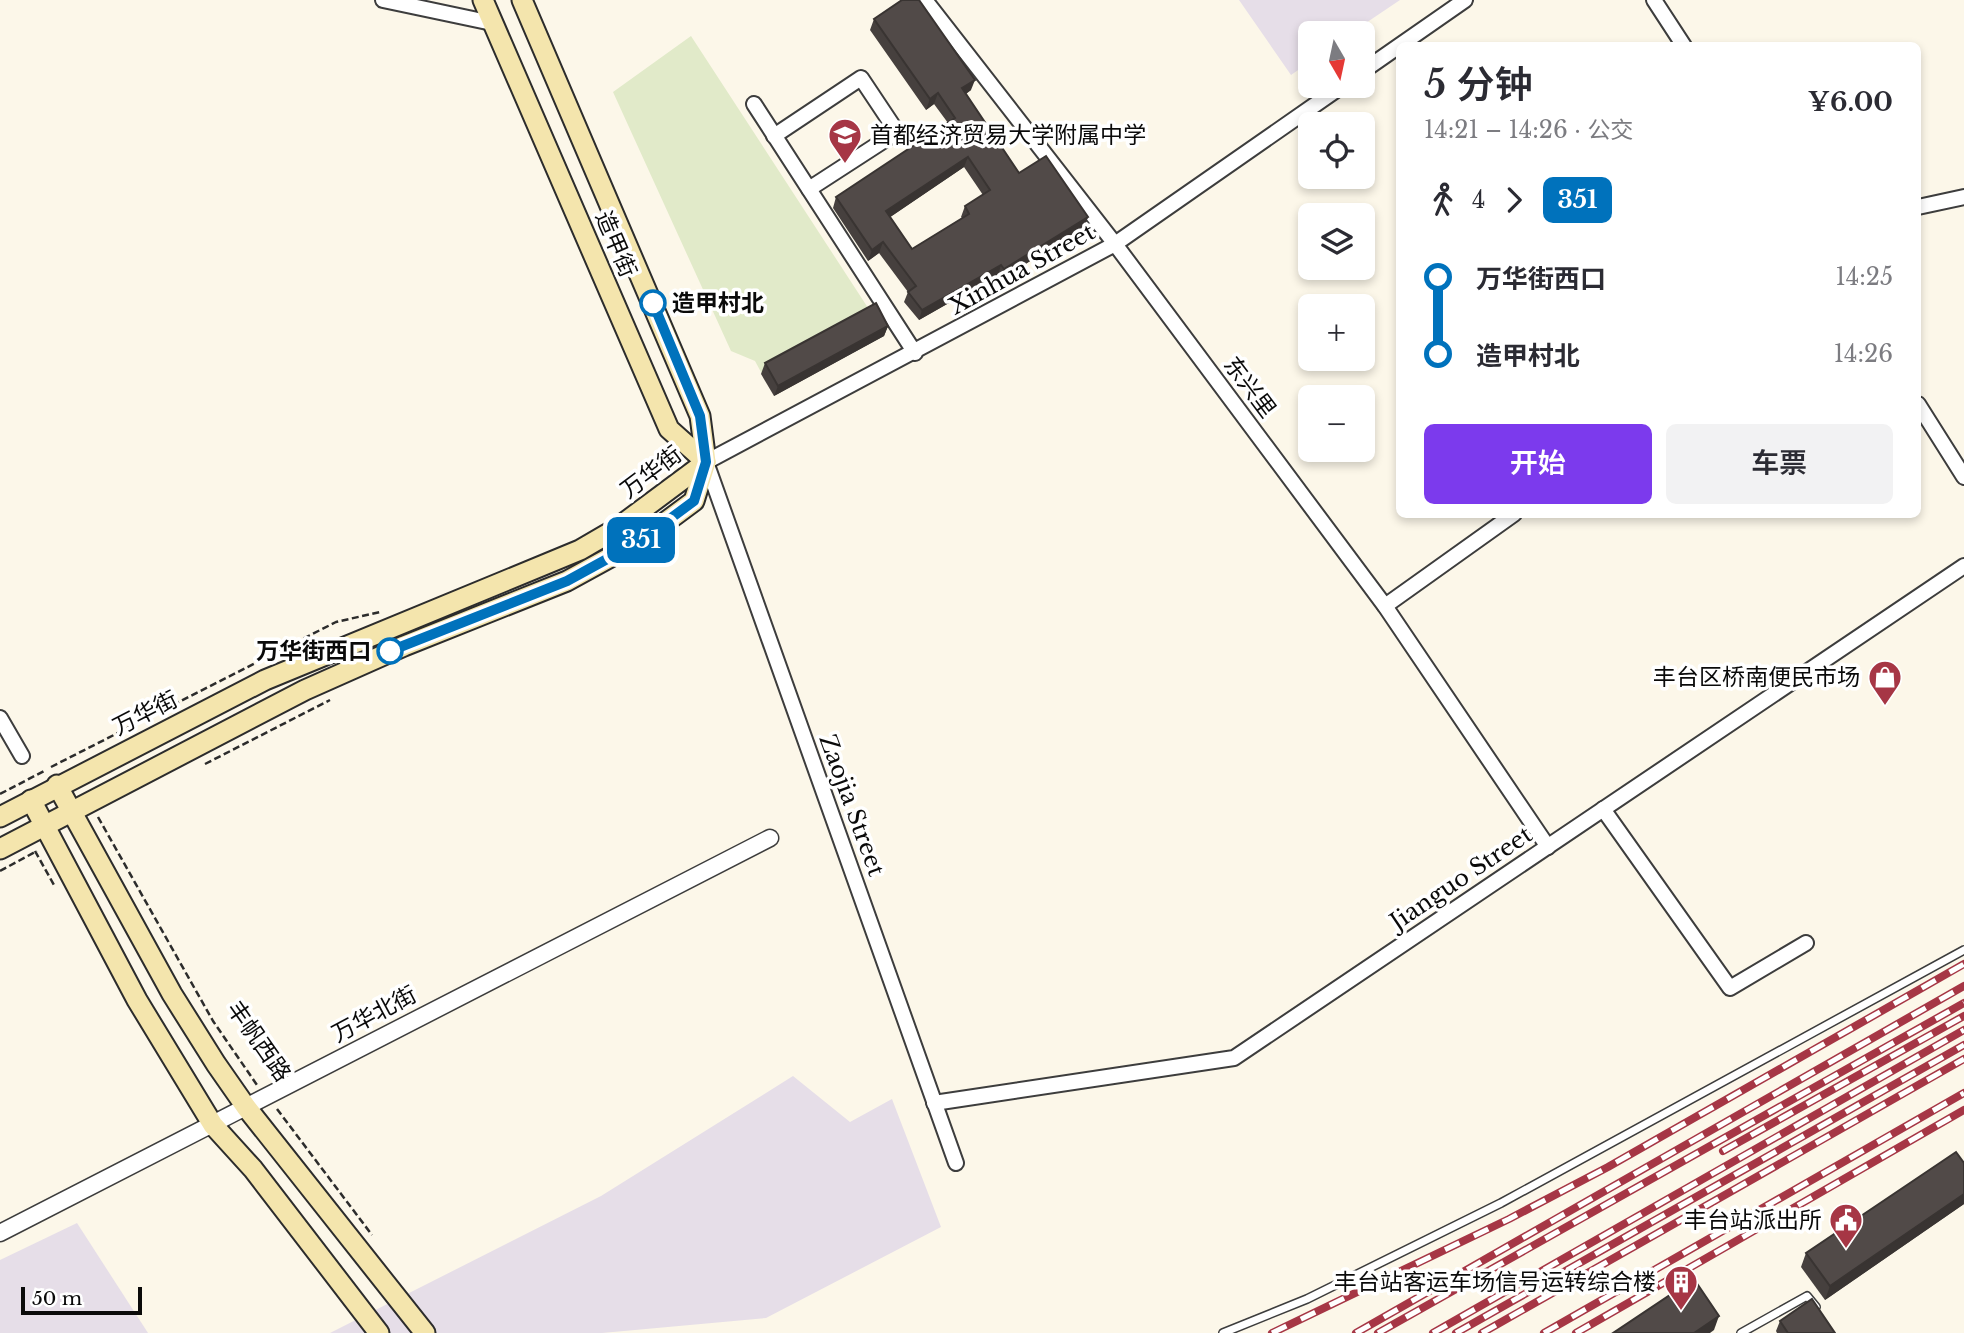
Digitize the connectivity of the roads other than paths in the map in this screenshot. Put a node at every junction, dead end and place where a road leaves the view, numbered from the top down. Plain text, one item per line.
1 (383, 0) edge
2 (483, 0) edge
3 (522, 0) edge
4 (925, 0) edge
5 (1465, 0) edge
6 (1654, 0) edge
7 (492, 23) junction
8 (1405, 42) edge
9 (1681, 42) edge
10 (1396, 48) edge
11 (1376, 62) edge
12 (1325, 98) edge
13 (754, 104) dead end
14 (774, 135) junction
15 (809, 189) junction
16 (1964, 197) edge
17 (1921, 206) edge
18 (1115, 244) junction
19 (915, 353) junction
20 (1921, 409) edge
21 (706, 462) junction
22 (1964, 477) edge
23 (1508, 518) edge
24 (1964, 566) edge
25 (1385, 606) junction
26 (0, 718) edge
27 (22, 756) dead end
28 (57, 785) junction
29 (31, 800) junction
30 (1603, 809) junction
31 (85, 815) junction
32 (0, 817) edge
33 (49, 834) junction
34 (770, 838) dead end
35 (1548, 847) junction
36 (0, 849) edge
37 (1806, 943) dead end
38 (1964, 950) edge
39 (934, 1103) junction
40 (246, 1107) junction
41 (214, 1125) junction
42 (956, 1163) dead end
43 (0, 1233) edge
44 (1821, 1314) edge
45 (1753, 1330) edge
46 (379, 1333) edge
47 (425, 1333) edge
48 (1223, 1333) edge
49 (1741, 1333) edge

1 - 7 street
2 - 7 main road, 造甲街
3 - 21 main road, 造甲街
4 - 18 street, 东兴里
5 - 8 street
6 - 9 street
7 - 21 main road, 造甲街
10 - 11 street
12 - 18 street, Xinhua Street
13 - 14 street
14 - 15 street
14 - 15 street
15 - 19 street
16 - 17 street
18 - 19 street, Xinhua Street
18 - 25 street, 东兴里
19 - 21 street, Xinhua Street
20 - 22 street
21 - 28 main road, 万华街
21 - 31 main road, 万华街
21 - 39 street, Zaojia Street
23 - 25 street
24 - 30 street, Jianguo Street
25 - 35 street, 东兴里
26 - 27 street
28 - 29 main road, 万华街
28 - 31 main road, 丰帆西路
29 - 32 main road, 万华街
29 - 33 main road
30 - 35 street, Jianguo Street
30 - 37 street
31 - 33 main road, 万华街
31 - 40 main road, 丰帆西路
33 - 36 main road, 万华街
33 - 41 main road
34 - 40 street, 万华北街
35 - 39 street, Jianguo Street
38 - 48 lane
39 - 42 street, Zaojia Street
40 - 41 street, 万华北街
40 - 47 main road, 丰帆西路
41 - 43 street, 万华北街
41 - 46 main road
44 - 45 lane
45 - 49 lane

